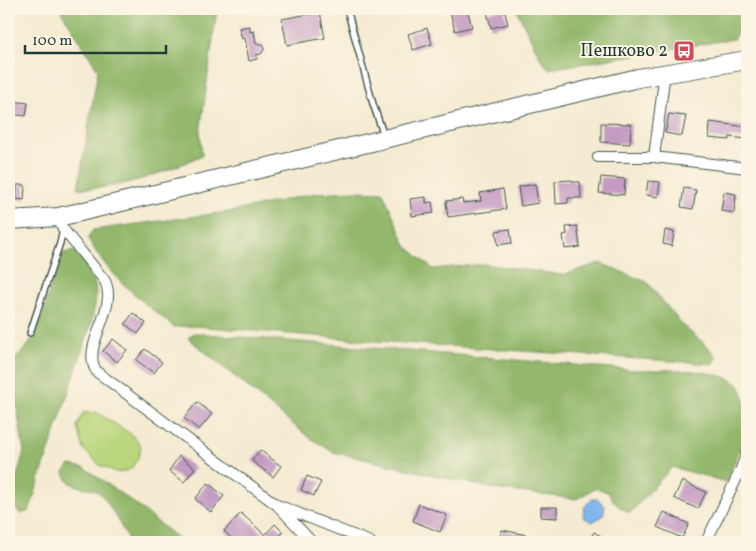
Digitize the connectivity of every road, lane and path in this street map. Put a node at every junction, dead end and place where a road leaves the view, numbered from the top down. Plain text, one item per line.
1 (347, 9) edge
2 (747, 60) edge
3 (665, 72) junction
4 (385, 139) junction
5 (598, 157) dead end
6 (654, 157) junction
7 (747, 168) edge
8 (11, 220) edge
9 (60, 223) junction
10 (30, 333) dead end
11 (747, 452) edge
12 (277, 505) junction
13 (312, 542) edge
14 (370, 542) edge
15 (706, 542) edge

1 - 4 lane
2 - 3 highway
3 - 4 highway
3 - 6 street
4 - 9 highway
5 - 6 street
6 - 7 street
8 - 9 highway
9 - 10 lane
9 - 12 street
11 - 15 street
12 - 13 street
12 - 14 street

